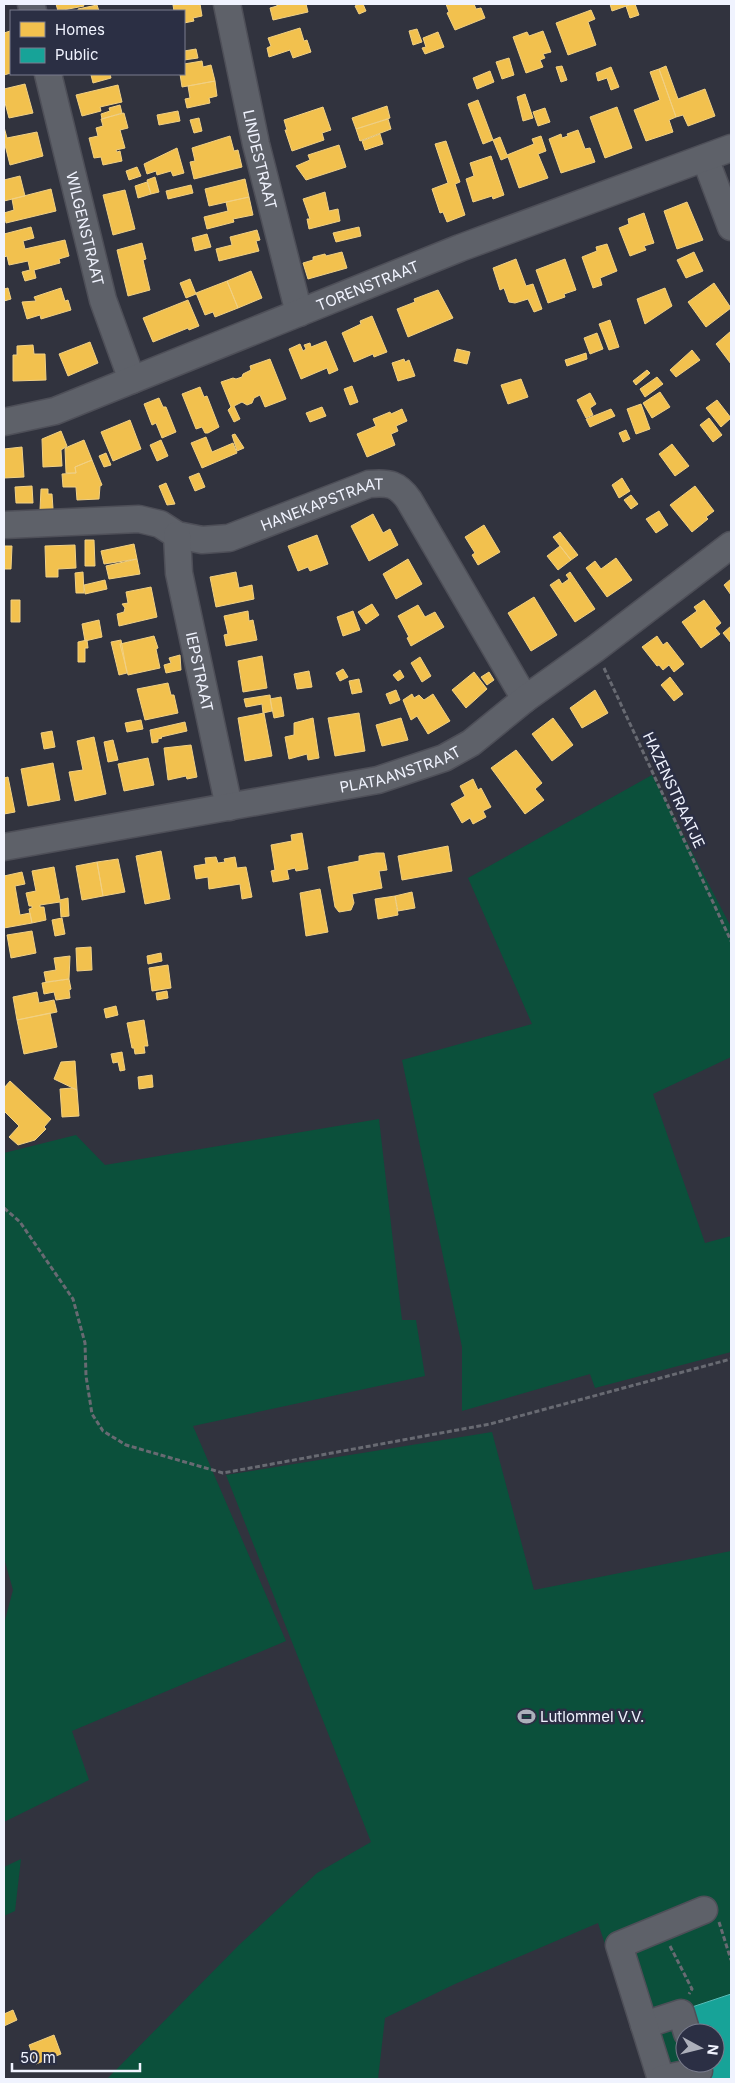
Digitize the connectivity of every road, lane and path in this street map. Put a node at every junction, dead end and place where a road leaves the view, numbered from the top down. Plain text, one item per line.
1 (227, 4) edge
2 (48, 75) edge
3 (731, 148) edge
4 (705, 158) junction
5 (731, 227) edge
6 (300, 313) junction
7 (132, 380) junction
8 (4, 422) edge
9 (4, 524) edge
10 (177, 535) junction
11 (731, 545) edge
12 (595, 649) junction
13 (525, 699) junction
14 (229, 807) junction
15 (4, 848) edge
16 (731, 941) edge
17 (4, 1208) edge
18 (731, 1359) edge
19 (711, 1914) joint
20 (661, 1928) junction
21 (731, 1960) edge
22 (675, 2023) edge
23 (684, 2023) edge
24 (644, 2025) junction
25 (686, 2073) edge
26 (661, 2079) edge

1 - 6 street, LINDESTRAAT
2 - 7 street, WILGENSTRAAT
3 - 4 street, TORENSTRAAT
4 - 5 street
4 - 6 street, TORENSTRAAT
6 - 7 street, TORENSTRAAT
7 - 8 street, TORENSTRAAT
9 - 10 street, HANEKAPSTRAAT
10 - 13 street, HANEKAPSTRAAT
10 - 14 street, IEPSTRAAT
11 - 12 street, PLATAANSTRAAT
12 - 13 street, PLATAANSTRAAT
12 - 16 path, HAZENSTRAATJE
13 - 14 street, PLATAANSTRAAT
14 - 15 street, PLATAANSTRAAT
17 - 18 path
19 - 20 street
19 - 21 path
20 - 23 path
20 - 24 street
22 - 24 street
24 - 26 street
25 - 26 street

